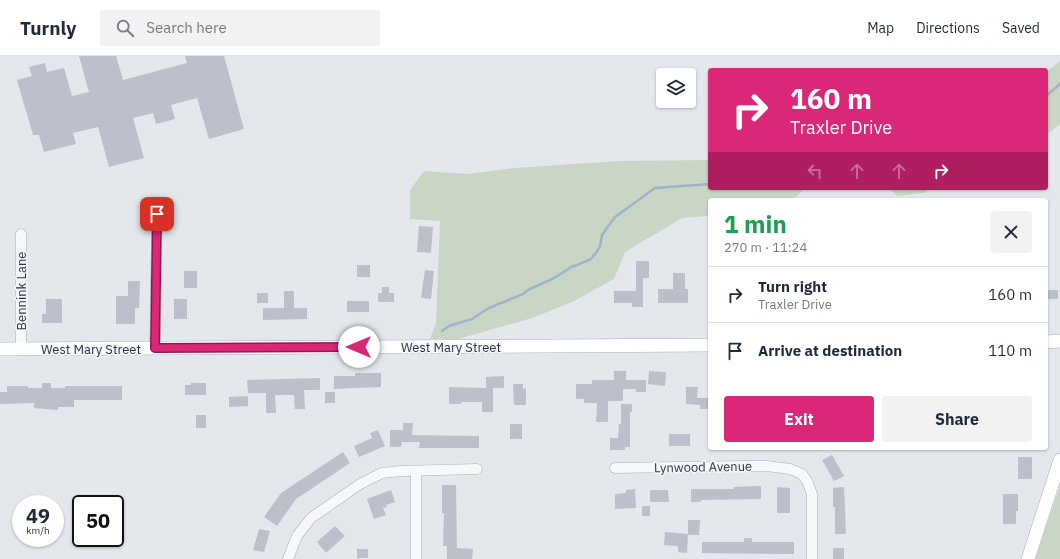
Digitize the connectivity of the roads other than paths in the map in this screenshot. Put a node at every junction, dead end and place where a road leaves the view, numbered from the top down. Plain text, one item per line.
1 (157, 214) dead end
2 (21, 234) dead end
3 (1060, 341) edge
4 (1048, 342) edge
5 (708, 345) edge
6 (155, 348) junction
7 (0, 349) edge
8 (21, 349) junction
9 (1060, 460) edge
10 (615, 468) dead end
11 (477, 469) dead end
12 (416, 470) junction
13 (288, 559) edge
14 (416, 559) edge
15 (812, 559) edge
16 (1028, 559) edge

1 - 6 street
2 - 8 street, Bennink Lane
3 - 4 main road
5 - 6 main road, West Mary Street
6 - 8 main road, West Mary Street
7 - 8 main road, West Mary Street
9 - 16 main road
10 - 15 street, Lynwood Avenue
11 - 12 street
12 - 13 street
12 - 14 street

